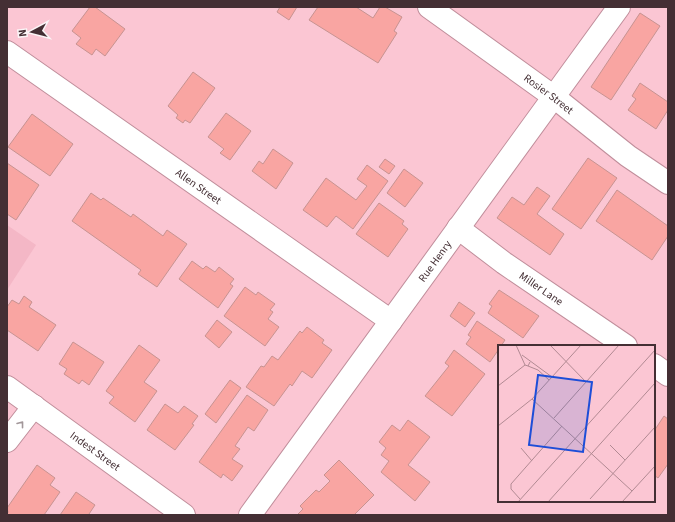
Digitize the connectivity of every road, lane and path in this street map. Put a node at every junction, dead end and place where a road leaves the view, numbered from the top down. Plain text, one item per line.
1 (429, 7) edge
2 (619, 7) edge
3 (9, 56) edge
4 (554, 97) junction
5 (668, 183) edge
6 (458, 228) junction
7 (391, 321) junction
8 (625, 345) edge
9 (655, 367) edge
10 (668, 375) edge
11 (7, 387) edge
12 (34, 406) junction
13 (7, 441) edge
14 (184, 515) edge
15 (250, 515) edge

1 - 4 street, Rosier Street
2 - 4 street, Rue Henry
3 - 7 street, Allen Street
4 - 5 street, Rosier Street
4 - 6 street, Rue Henry
6 - 7 street, Rue Henry
6 - 8 street, Miller Lane
7 - 15 street, Rue Henry
9 - 10 street
11 - 12 street, Indest Street
13 -> 12 street
12 - 14 street, Indest Street

